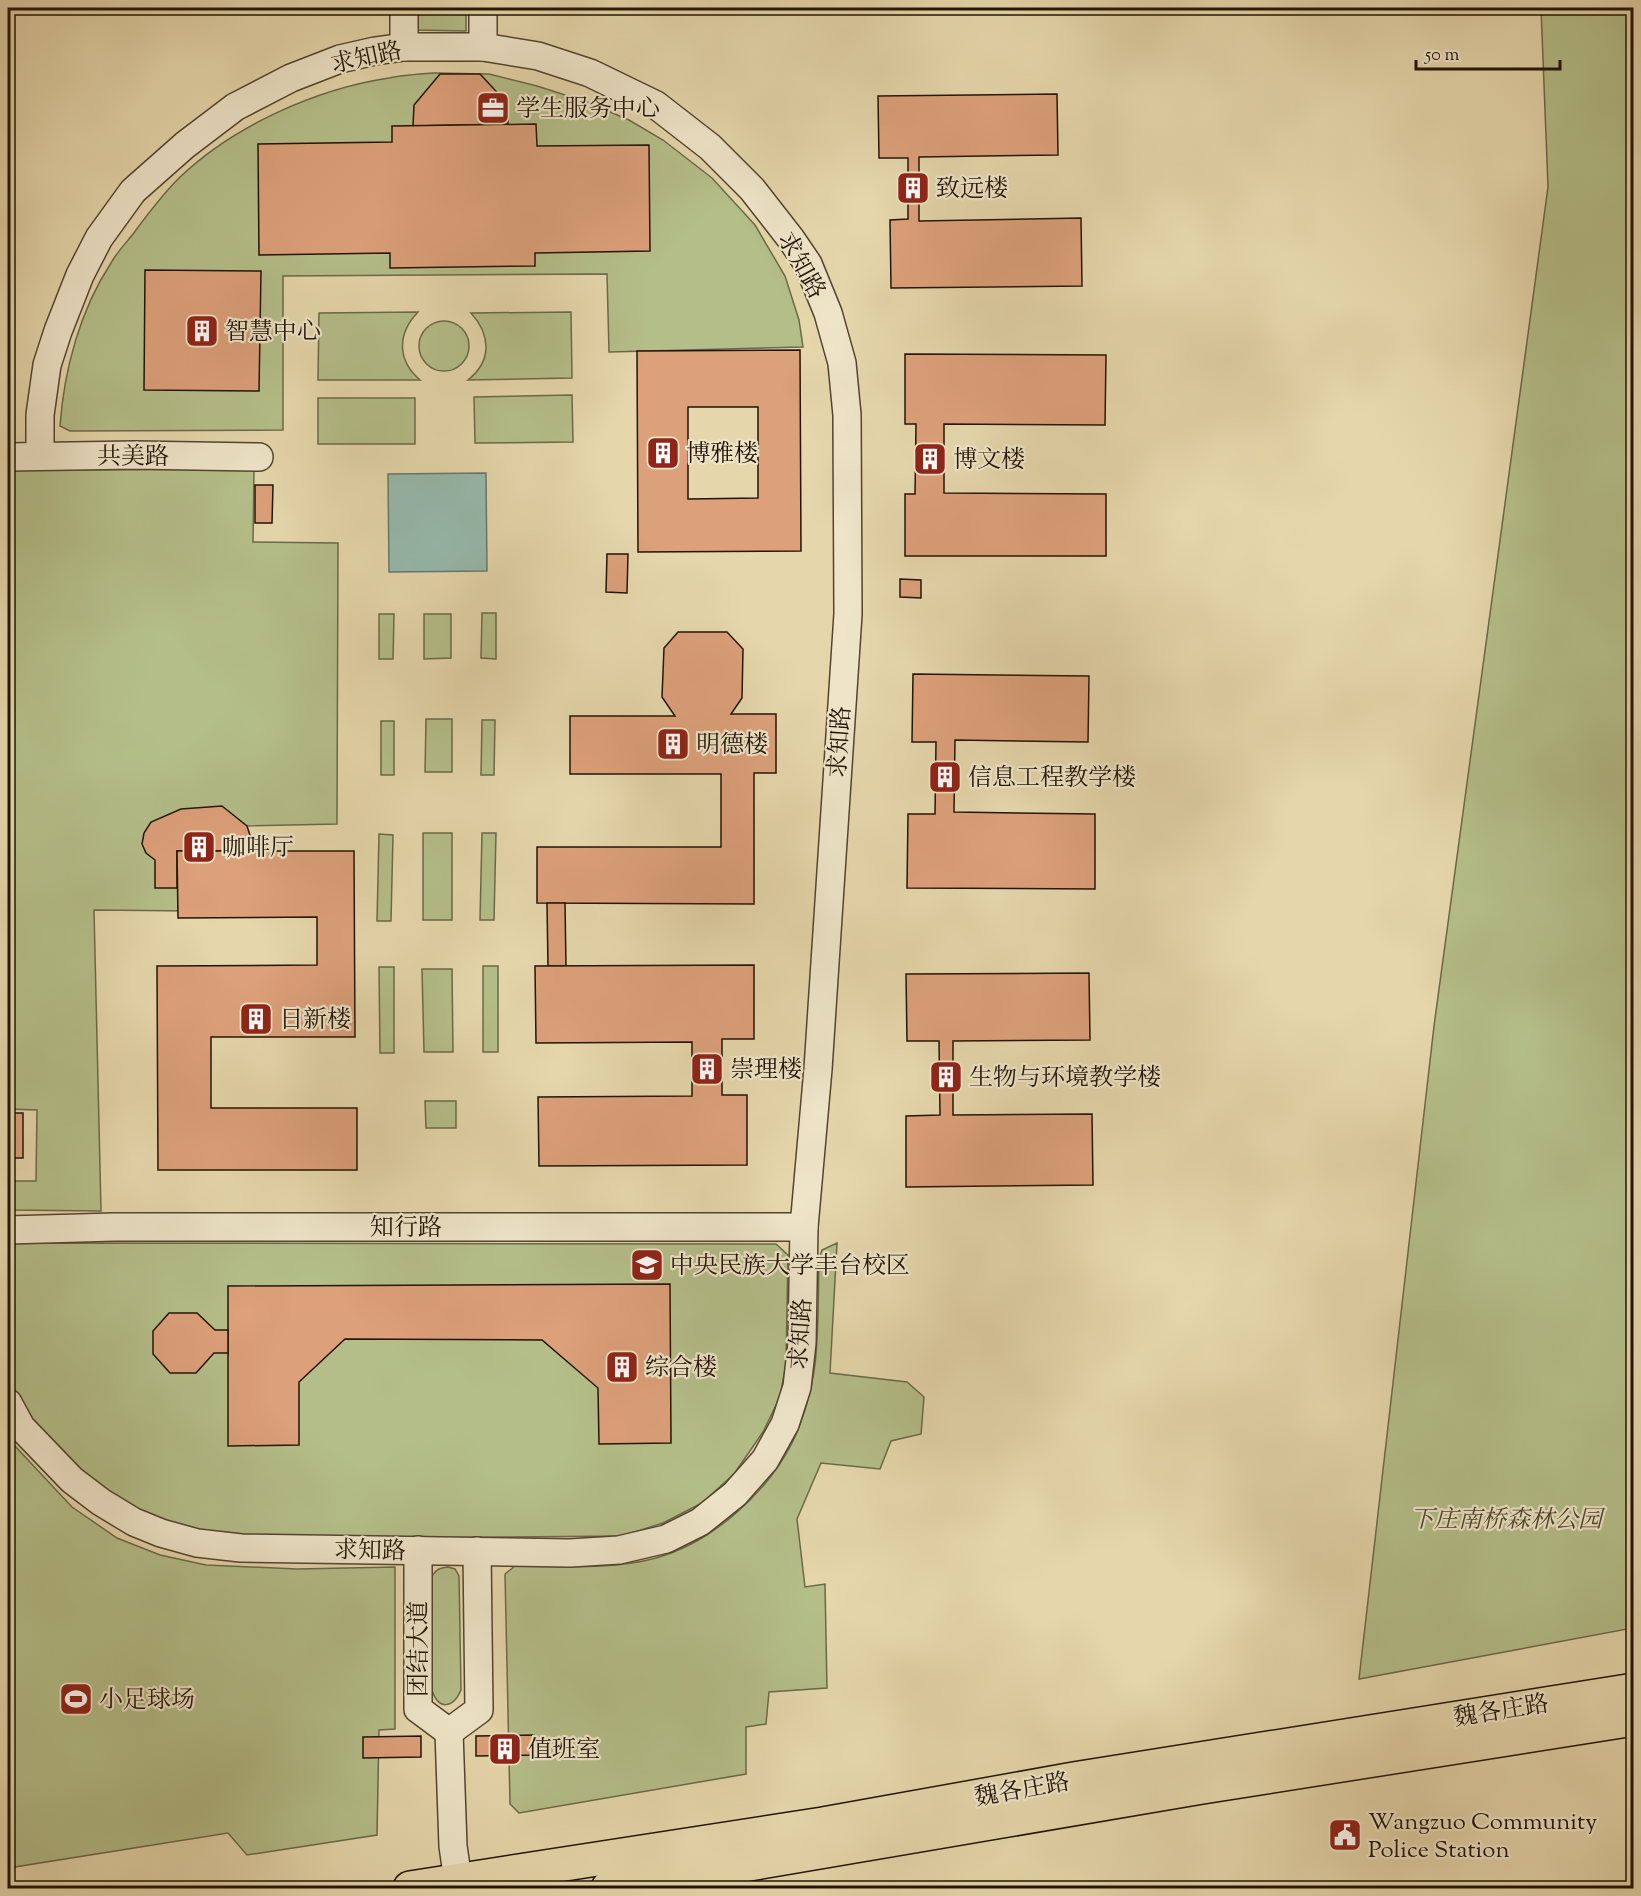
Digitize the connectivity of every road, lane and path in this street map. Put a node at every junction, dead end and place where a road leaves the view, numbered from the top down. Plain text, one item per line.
1 (404, 8) edge
2 (483, 8) edge
3 (404, 47) junction
4 (483, 47) junction
5 (40, 456) junction
6 (8, 457) edge
7 (259, 457) dead end
8 (804, 1227) junction
9 (8, 1230) edge
10 (8, 1403) edge
11 (418, 1550) junction
12 (477, 1551) junction
13 (1634, 1690) edge
14 (1634, 1719) edge
15 (449, 1732) junction
16 (458, 1885) edge
17 (410, 1888) edge
18 (608, 1888) edge

1 - 3 street
2 - 4 street
3 - 4 street, 求知路
3 - 5 street, 求知路
4 - 8 street, 求知路
5 - 6 street, 共美路
5 - 7 street, 共美路
8 - 9 street, 知行路
8 - 12 street, 求知路
10 - 11 street, 求知路
11 - 12 street, 求知路
11 - 15 street, 团结大道
12 - 15 street
13 - 16 main road, 魏各庄路
14 - 18 main road, 魏各庄路
15 - 16 street
16 - 17 main road, 魏各庄路

